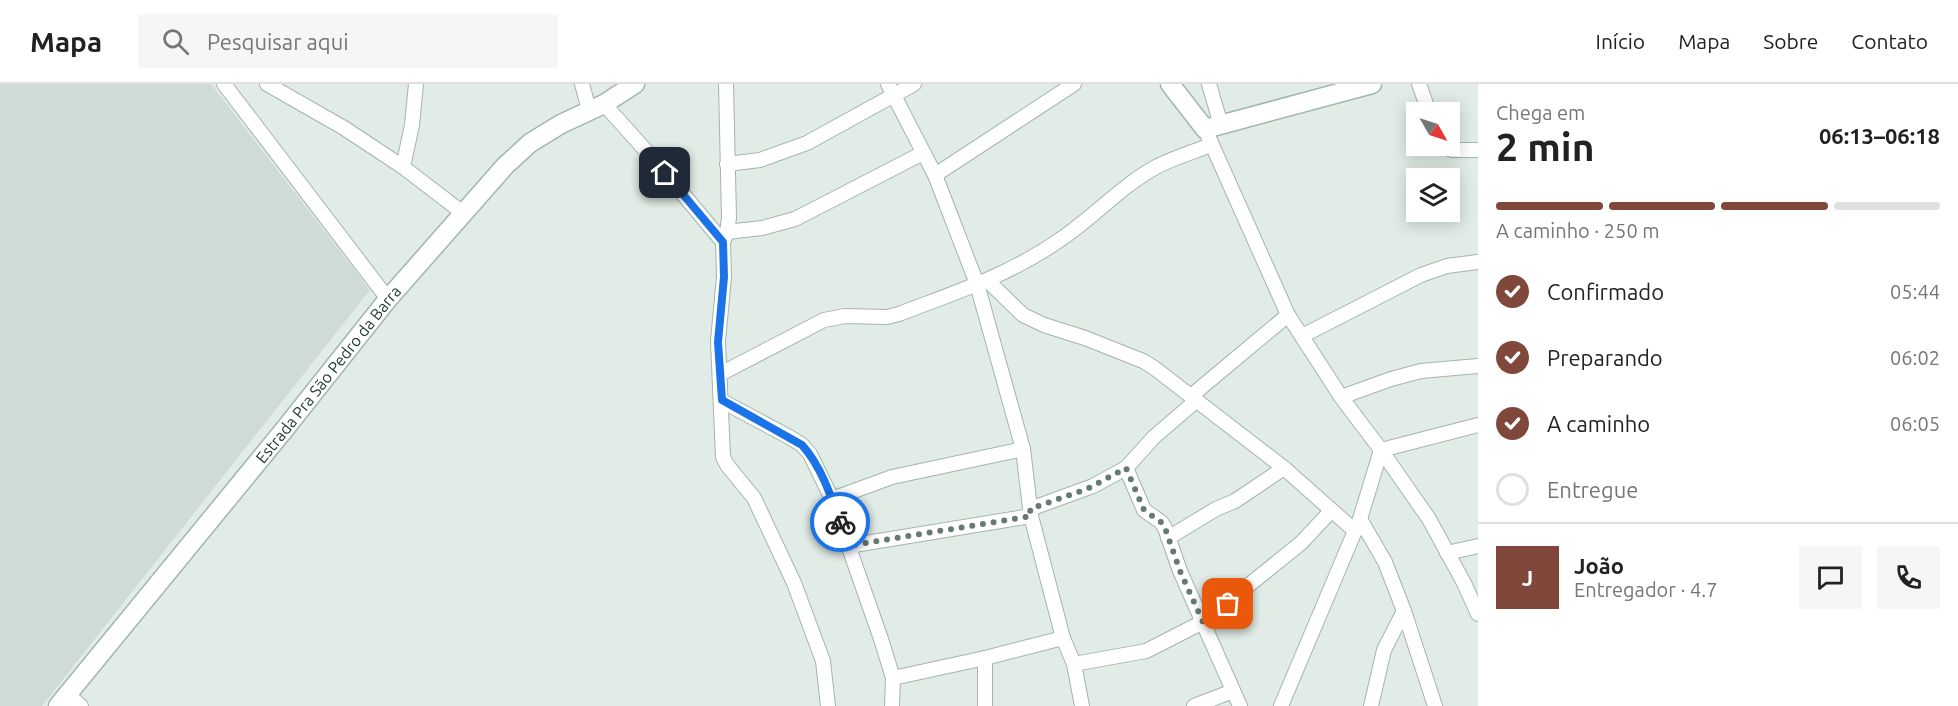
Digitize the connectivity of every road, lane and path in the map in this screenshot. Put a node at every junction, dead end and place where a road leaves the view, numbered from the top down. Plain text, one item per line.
1 (224, 84) edge
2 (267, 84) edge
3 (416, 84) edge
4 (582, 84) edge
5 (635, 84) edge
6 (726, 84) edge
7 (914, 84) edge
8 (1074, 84) edge
9 (1170, 84) edge
10 (1209, 84) edge
11 (1372, 84) edge
12 (1419, 84) edge
13 (891, 90) edge
14 (1425, 102) edge
15 (597, 107) junction
16 (1212, 133) junction
17 (1460, 150) edge
18 (1478, 150) edge
19 (923, 153) junction
20 (727, 164) junction
21 (403, 167) junction
22 (935, 175) junction
23 (463, 213) junction
24 (725, 237) junction
25 (1478, 262) edge
26 (982, 282) junction
27 (388, 299) junction
28 (1288, 315) junction
29 (1302, 336) junction
30 (1478, 366) edge
31 (720, 374) junction
32 (1341, 397) junction
33 (1194, 398) junction
34 (722, 400) junction
35 (1478, 425) edge
36 (1023, 449) junction
37 (1381, 450) junction
38 (1126, 468) junction
39 (1284, 468) junction
40 (832, 499) junction
41 (1331, 511) junction
42 (1030, 512) junction
43 (1358, 525) junction
44 (1168, 538) junction
45 (848, 546) junction
46 (1478, 546) edge
47 (1447, 553) junction
48 (1404, 611) junction
49 (1478, 614) edge
50 (1203, 622) junction
51 (1063, 638) junction
52 (985, 658) junction
53 (1074, 664) junction
54 (893, 678) junction
55 (1233, 691) junction
56 (68, 702) edge
57 (828, 706) edge
58 (892, 706) edge
59 (985, 706) edge
60 (1082, 706) edge
61 (1194, 706) edge
62 (1240, 706) edge
63 (1281, 706) edge
64 (1371, 706) edge
65 (1435, 706) edge

1 - 27 street
2 - 21 street
3 - 21 street
4 - 15 street
5 - 15 street, Estrada Pra São Pedro da Barra
6 - 20 street
7 - 13 street
8 - 22 street
9 - 16 street
10 - 16 street
11 - 16 street
12 - 14 street
13 - 19 street
13 - 20 street
15 - 23 street, Estrada Pra São Pedro da Barra
15 - 24 street
16 - 26 street
16 - 28 street
17 - 18 street
19 - 22 street
19 - 24 street
20 - 24 street
21 - 23 street
22 - 26 street
23 - 27 street, Estrada Pra São Pedro da Barra
24 - 31 street
25 - 29 street
26 - 31 street
26 - 33 street
26 - 36 street
27 - 56 street, Estrada Pra São Pedro da Barra
28 - 29 street
28 - 33 street
29 - 32 street
30 - 32 street
31 - 34 street
32 - 37 street
33 - 38 street
33 - 39 street
34 - 40 street
34 - 57 street
35 - 37 street
36 - 40 street
36 - 42 street
37 - 43 street
37 - 47 street
38 - 42 street
38 - 44 street
39 - 41 street
39 - 44 street
40 - 45 street
41 - 43 street
41 - 50 street
42 - 45 street
42 - 51 street
43 - 48 street
43 - 63 street
44 - 50 street
45 - 54 street
46 - 47 street
47 - 49 street
48 - 64 street
48 - 65 street
50 - 53 street
50 - 55 street
51 - 52 street
51 - 53 street
52 - 54 street
52 - 59 street
53 - 60 street
54 - 58 street
55 - 61 street
55 - 62 street

